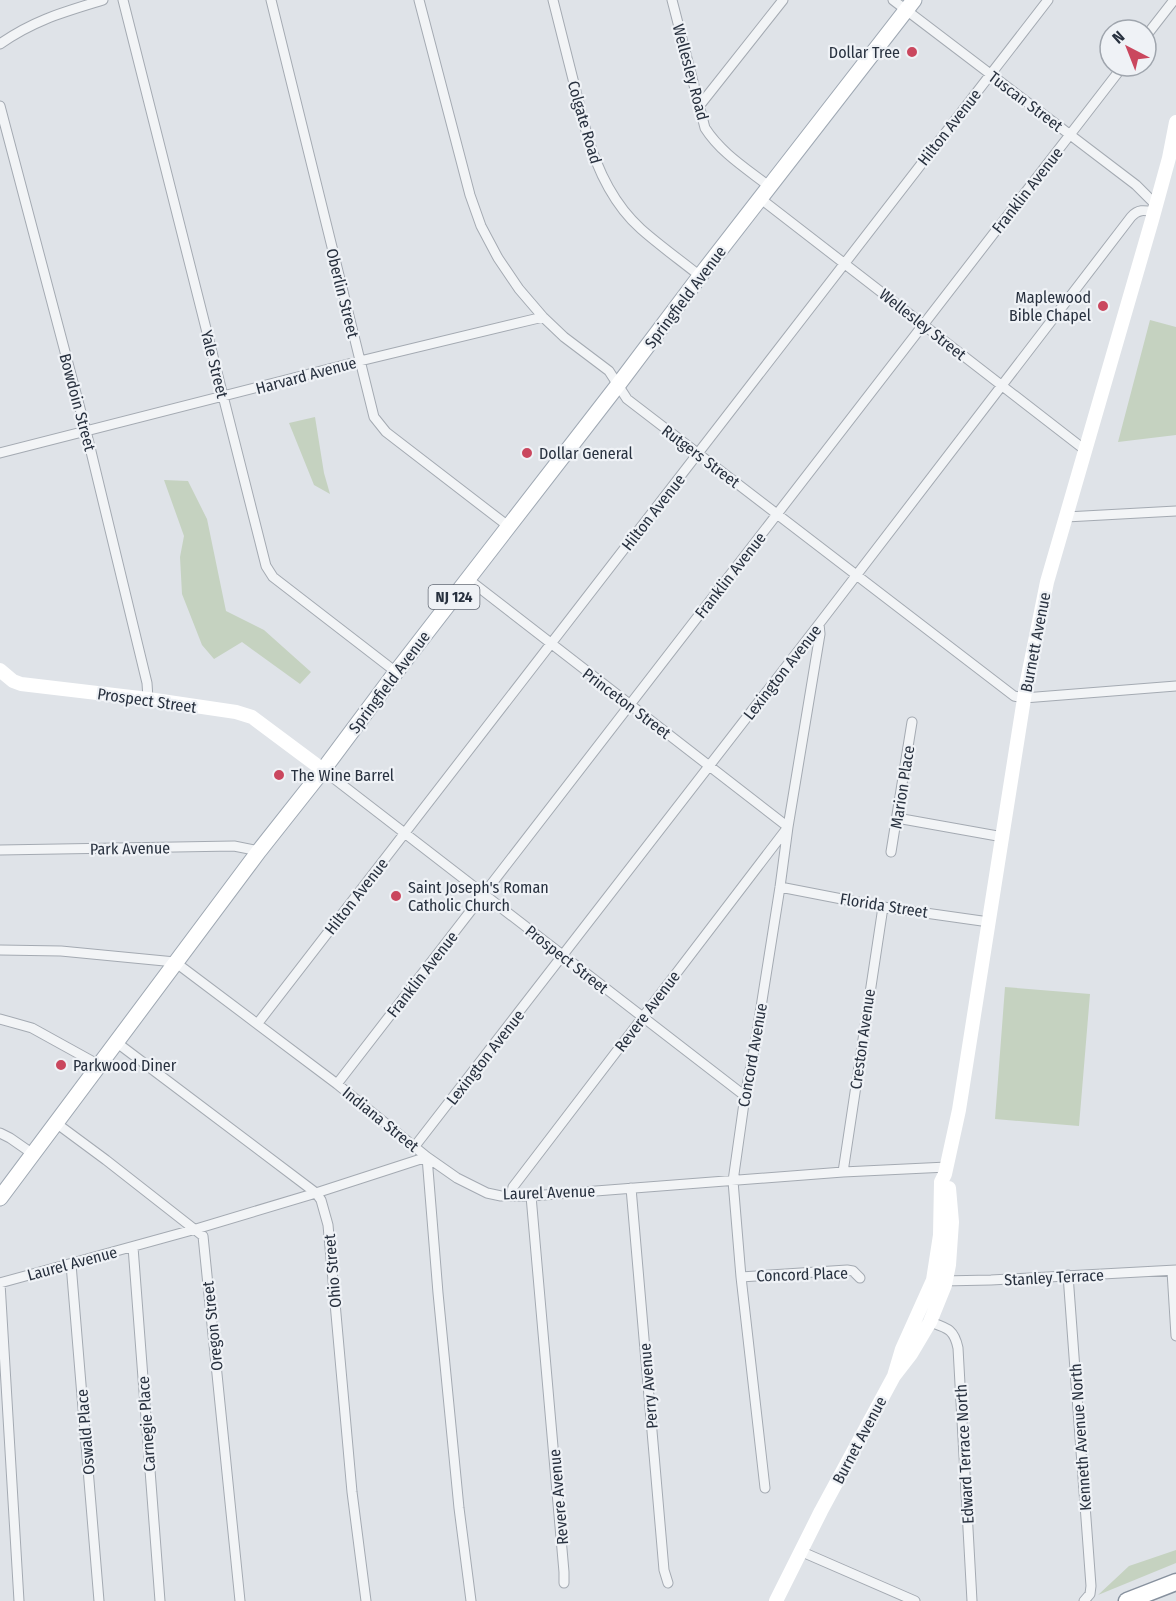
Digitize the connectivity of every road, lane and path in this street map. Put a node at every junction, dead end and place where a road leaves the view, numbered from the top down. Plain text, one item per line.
1 (103, 0) edge
2 (123, 0) edge
3 (271, 0) edge
4 (419, 0) edge
5 (553, 0) edge
6 (672, 0) edge
7 (783, 0) edge
8 (893, 0) edge
9 (1048, 0) edge
10 (1174, 0) edge
11 (911, 5) edge
12 (1158, 21) edge
13 (0, 44) edge
14 (990, 74) junction
15 (1114, 78) edge
16 (700, 105) junction
17 (0, 106) edge
18 (1176, 122) edge
19 (1070, 135) junction
20 (765, 193) junction
21 (1155, 208) junction
22 (843, 264) junction
23 (700, 276) junction
24 (543, 317) junction
25 (924, 324) junction
26 (360, 361) junction
27 (618, 385) junction
28 (1002, 386) junction
29 (224, 396) junction
30 (86, 431) junction
31 (1084, 450) junction
32 (0, 453) edge
33 (698, 454) junction
34 (1176, 511) edge
35 (777, 514) junction
36 (1066, 518) junction
37 (508, 526) junction
38 (856, 576) junction
39 (468, 579) junction
40 (819, 624) junction
41 (551, 644) junction
42 (396, 672) junction
43 (2, 676) edge
44 (1176, 687) edge
45 (1024, 698) junction
46 (148, 699) junction
47 (629, 705) junction
48 (912, 722) dead end
49 (710, 766) junction
50 (323, 770) junction
51 (897, 818) junction
52 (788, 827) junction
53 (404, 833) junction
54 (1003, 837) junction
55 (0, 850) edge
56 (259, 851) junction
57 (891, 852) dead end
58 (780, 887) junction
59 (483, 894) junction
60 (883, 907) junction
61 (989, 922) junction
62 (0, 950) edge
63 (563, 956) junction
64 (175, 962) junction
65 (642, 1017) junction
66 (0, 1019) edge
67 (258, 1023) junction
68 (116, 1042) junction
69 (99, 1065) junction
70 (337, 1084) junction
71 (745, 1096) junction
72 (56, 1123) junction
73 (0, 1133) edge
74 (415, 1146) junction
75 (33, 1154) junction
76 (427, 1156) junction
77 (946, 1171) junction
78 (843, 1172) junction
79 (733, 1181) junction
80 (631, 1188) junction
81 (316, 1193) junction
82 (511, 1196) junction
83 (531, 1196) junction
84 (0, 1198) edge
85 (196, 1229) junction
86 (133, 1246) junction
87 (71, 1264) junction
88 (1174, 1270) edge
89 (1068, 1275) junction
90 (741, 1276) junction
91 (860, 1278) dead end
92 (939, 1280) junction
93 (0, 1283) edge
94 (930, 1322) junction
95 (1176, 1336) edge
96 (894, 1376) junction
97 (765, 1488) dead end
98 (800, 1551) junction
99 (1176, 1582) edge
100 (564, 1583) dead end
101 (668, 1583) dead end
102 (1085, 1599) edge
103 (19, 1601) edge
104 (99, 1601) edge
105 (160, 1601) edge
106 (240, 1601) edge
107 (366, 1601) edge
108 (471, 1601) edge
109 (776, 1601) edge
110 (915, 1601) edge
111 (972, 1601) edge
112 (1127, 1601) edge

1 - 13 street
2 - 29 street, Yale Street
3 - 26 street, Oberlin Street
4 - 24 street, Rutgers Street
5 - 23 street, Colgate Road
6 - 16 street, Wellesley Road
7 - 16 street
8 - 11 street, Tuscan Street
9 - 14 street, Hilton Avenue
10 - 12 street
11 - 14 street, Tuscan Street
11 - 20 main road, Springfield Avenue / NJ 124
14 - 19 street, Tuscan Street
14 - 22 street, Hilton Avenue
15 - 19 street, Franklin Avenue
16 - 20 street, Wellesley Road
17 - 30 street, Bowdoin Street
18 - 21 street, Burnett Avenue
19 - 21 street, Tuscan Street
19 - 25 street, Franklin Avenue
20 - 22 street, Wellesley Street
20 - 23 main road, Springfield Avenue / NJ 124
21 - 28 street, Lexington Avenue
21 - 31 street, Burnett Avenue
22 - 25 street, Wellesley Street
22 - 33 street, Hilton Avenue
23 - 27 main road, Springfield Avenue / NJ 124
24 - 26 street, Harvard Avenue
24 - 27 street, Rutgers Street
25 - 28 street, Wellesley Street
25 - 35 street, Franklin Avenue
26 - 29 street, Harvard Avenue
26 - 37 street, Oberlin Street
27 - 33 street, Rutgers Street
27 - 37 main road, Springfield Avenue / NJ 124
28 - 31 street, Wellesley Street
28 - 38 street, Lexington Avenue
29 - 30 street, Harvard Avenue
29 - 42 street, Yale Street
30 - 32 street, Harvard Avenue
30 - 46 street, Bowdoin Street
31 - 36 street, Burnett Avenue
33 - 35 street, Rutgers Street
33 - 41 street, Hilton Avenue
34 - 36 street
35 - 38 street, Rutgers Street
35 - 47 street, Franklin Avenue
36 - 45 street, Burnett Avenue
37 - 39 main road, Springfield Avenue / NJ 124
38 - 40 street, Lexington Avenue
38 - 45 street, Rutgers Street
39 - 41 street, Princeton Street
39 - 42 main road, Springfield Avenue / NJ 124
40 - 49 street, Lexington Avenue
40 - 52 street, Concord Avenue
41 - 47 street, Princeton Street
41 - 53 street, Hilton Avenue
42 - 50 main road, Springfield Avenue / NJ 124
43 - 46 street, Prospect Street
44 - 45 street
45 - 54 street, Burnett Avenue
46 - 50 street, Prospect Street
47 - 49 street, Princeton Street
47 - 59 street, Franklin Avenue
48 - 51 street, Marion Place
49 - 52 street, Princeton Street
49 - 63 street, Lexington Avenue
50 - 53 street, Prospect Street
50 - 56 main road, Springfield Avenue / NJ 124
51 - 54 street
51 - 57 street, Marion Place
52 - 58 street, Concord Avenue
52 - 65 street, Revere Avenue
53 - 59 street, Prospect Street
53 - 67 street, Hilton Avenue
54 - 61 street, Burnett Avenue
55 - 56 street, Park Avenue
56 - 64 main road, Springfield Avenue / NJ 124
58 - 60 street, Florida Street
58 - 71 street, Concord Avenue
59 - 63 street, Prospect Street
59 - 70 street, Franklin Avenue
60 - 61 street, Florida Street
60 - 78 street, Creston Avenue
61 - 77 street, Burnett Avenue
62 - 64 street
63 - 65 street, Prospect Street
63 - 74 street, Lexington Avenue
64 - 67 street, Indiana Street
64 - 68 main road, Springfield Avenue / NJ 124
65 - 71 street, Prospect Street
65 - 82 street, Revere Avenue
66 - 69 street
67 - 70 street, Indiana Street
68 - 69 main road, Springfield Avenue / NJ 124
68 - 81 street
69 - 72 main road, Springfield Avenue / NJ 124
70 - 74 street, Indiana Street
71 - 79 street, Concord Avenue
72 - 75 main road, Springfield Avenue / NJ 124
72 - 85 street
73 - 75 street
74 - 76 street, Indiana Street
75 - 84 main road, Springfield Avenue / NJ 124
76 - 81 street, Laurel Avenue
76 - 82 street, Laurel Avenue
76 - 108 street, Indiana Street
77 - 78 street, Laurel Avenue
77 - 92 street, Burnett Avenue
78 - 79 street, Laurel Avenue
79 - 80 street, Laurel Avenue
79 - 90 street, Concord Avenue
80 - 83 street, Laurel Avenue
80 - 101 street, Perry Avenue
81 - 85 street, Laurel Avenue
81 - 107 street, Ohio Street
82 - 83 street, Laurel Avenue
83 - 100 street, Revere Avenue
85 - 86 street, Laurel Avenue
85 - 106 street, Oregon Street
86 - 87 street, Laurel Avenue
86 - 105 street, Carnegie Place
87 - 93 street, Laurel Avenue
87 - 104 street, Oswald Place
88 - 89 street, Stanley Terrace
88 - 95 street
89 - 92 street, Stanley Terrace
89 - 102 street, Kenneth Avenue North
90 - 91 street, Concord Place
90 - 97 street, Concord Avenue
92 - 94 street, Burnet Avenue
92 - 96 street, Burnett Avenue
93 - 103 street
94 - 96 street, Burnet Avenue
94 - 111 street, Edward Terrace North
96 - 98 street, Burnet Avenue
98 - 109 street, Burnet Avenue
98 - 110 street
99 - 112 highway

